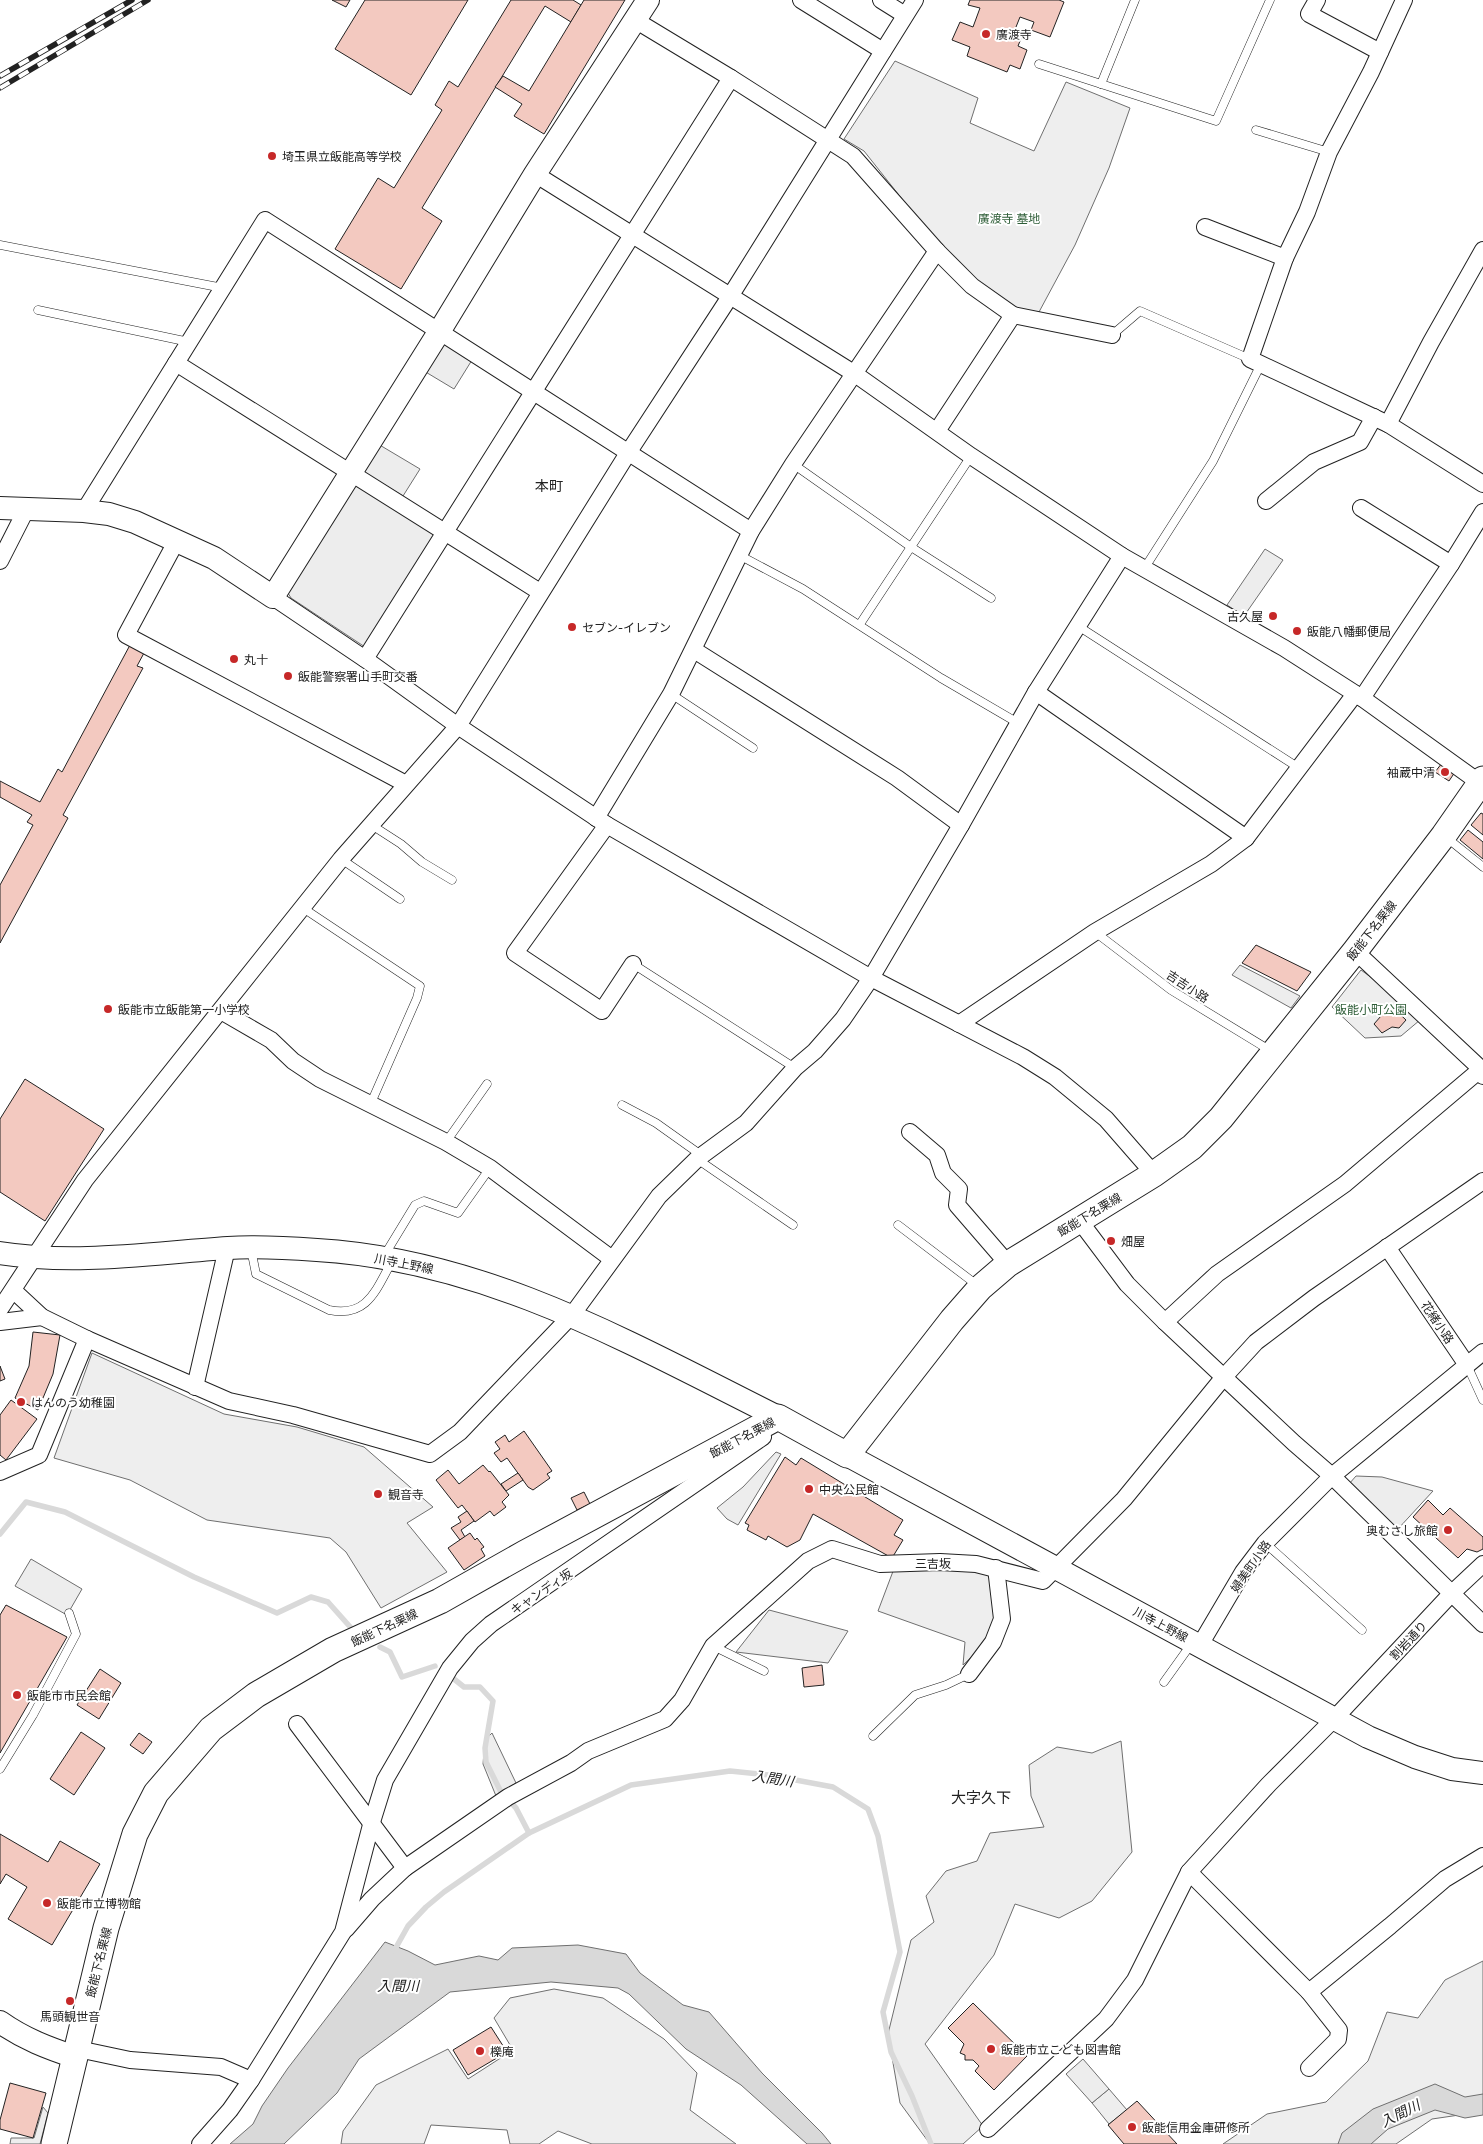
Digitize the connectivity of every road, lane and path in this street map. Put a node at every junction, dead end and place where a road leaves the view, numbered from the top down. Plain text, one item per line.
1 (648, 0) edge
2 (801, 0) edge
3 (880, 0) edge
4 (915, 0) edge
5 (1135, 0) edge
6 (1270, 0) edge
7 (1317, 0) edge
8 (1404, 0) edge
9 (905, 15) junction
10 (635, 20) junction
11 (883, 51) junction
12 (1380, 52) junction
13 (1039, 64) dead end
14 (731, 78) junction
15 (1101, 84) junction
16 (1256, 130) dead end
17 (828, 141) junction
18 (1329, 152) junction
19 (535, 174) junction
20 (1205, 227) dead end
21 (633, 234) junction
22 (0, 244) edge
23 (1483, 250) edge
24 (937, 251) junction
25 (1285, 258) junction
26 (223, 288) junction
27 (731, 295) junction
28 (38, 310) dead end
29 (1013, 315) junction
30 (439, 332) junction
31 (1112, 335) joint
32 (189, 342) junction
33 (1256, 362) junction
34 (176, 363) junction
35 (854, 374) junction
36 (533, 392) junction
37 (1381, 420) junction
38 (937, 431) junction
39 (628, 453) junction
40 (971, 456) junction
41 (793, 464) junction
42 (350, 471) junction
43 (1483, 484) edge
44 (1266, 500) dead end
45 (0, 508) edge
46 (27, 508) junction
47 (1361, 508) dead end
48 (84, 511) junction
49 (1483, 512) edge
50 (751, 531) junction
51 (445, 532) junction
52 (177, 540) junction
53 (911, 547) junction
54 (738, 555) junction
55 (1122, 556) junction
56 (0, 560) edge
57 (1451, 564) junction
58 (1144, 569) junction
59 (540, 592) junction
60 (273, 597) junction
61 (991, 598) dead end
62 (860, 624) junction
63 (1077, 625) junction
64 (694, 650) junction
65 (365, 659) junction
66 (1036, 692) junction
67 (671, 694) junction
68 (1358, 696) junction
69 (1018, 723) junction
70 (458, 726) junction
71 (754, 748) dead end
72 (1299, 768) junction
73 (1482, 782) edge
74 (406, 784) junction
75 (601, 822) junction
76 (370, 824) junction
77 (961, 825) junction
78 (1444, 835) junction
79 (1246, 838) junction
80 (342, 859) junction
81 (1483, 867) edge
82 (452, 880) dead end
83 (400, 899) dead end
84 (303, 908) junction
85 (1095, 932) junction
86 (1355, 951) junction
87 (633, 964) joint
88 (871, 978) junction
89 (221, 1011) junction
90 (958, 1024) junction
91 (1274, 1053) junction
92 (795, 1068) junction
93 (1482, 1071) edge
94 (487, 1084) dead end
95 (370, 1103) junction
96 (622, 1105) dead end
97 (910, 1132) dead end
98 (446, 1142) junction
99 (699, 1157) junction
100 (490, 1168) junction
101 (1154, 1174) junction
102 (1483, 1181) edge
103 (1079, 1220) junction
104 (793, 1225) dead end
105 (898, 1225) dead end
106 (1387, 1247) junction
107 (227, 1248) junction
108 (251, 1248) junction
109 (0, 1253) edge
110 (33, 1258) junction
111 (388, 1258) junction
112 (612, 1259) junction
113 (1008, 1264) junction
114 (980, 1288) junction
115 (14, 1291) junction
116 (0, 1309) edge
117 (572, 1315) junction
118 (42, 1316) junction
119 (0, 1322) edge
120 (1165, 1322) junction
121 (87, 1339) junction
122 (1483, 1352) edge
123 (1467, 1365) junction
124 (1223, 1378) junction
125 (195, 1387) junction
126 (1483, 1400) edge
127 (781, 1419) junction
128 (847, 1455) junction
129 (0, 1472) edge
130 (1332, 1476) junction
131 (1265, 1543) junction
132 (1483, 1564) edge
133 (1056, 1567) junction
134 (996, 1568) junction
135 (1451, 1594) junction
136 (69, 1612) dead end
137 (1483, 1624) edge
138 (1362, 1630) dead end
139 (1197, 1643) junction
140 (713, 1646) junction
141 (764, 1671) dead end
142 (969, 1674) joint
143 (1164, 1682) dead end
144 (1334, 1718) junction
145 (297, 1724) dead end
146 (873, 1736) dead end
147 (0, 1769) edge
148 (1483, 1773) edge
149 (370, 1825) junction
150 (1483, 1856) edge
151 (404, 1868) junction
152 (1190, 1872) junction
153 (343, 1932) junction
154 (1309, 1992) junction
155 (0, 2022) edge
156 (76, 2053) junction
157 (1308, 2068) dead end
158 (251, 2080) junction
159 (988, 2130) dead end
160 (54, 2144) edge
161 (200, 2144) edge

1 - 10 street
2 - 11 street
3 - 9 street
4 - 9 street
5 - 15 lane
6 - 15 lane
7 - 12 street
8 - 12 street
9 - 11 street
10 - 14 street
10 - 19 street
11 - 17 street
12 - 18 street
13 - 15 lane
14 - 17 street
14 - 21 street
16 - 18 lane
17 - 24 street
17 - 27 street
18 - 25 street
19 - 21 street
19 - 30 street
20 - 25 street
21 - 27 street
21 - 36 street
22 - 26 lane
23 - 37 street
24 - 29 street
24 - 35 street
25 - 33 street
26 - 30 street
26 - 32 street
27 - 35 street
27 - 39 street
28 - 32 lane
29 - 31 street
29 - 38 street
30 - 36 street
30 - 42 street
31 - 33 lane
32 - 34 street
33 - 37 street
33 - 58 lane
34 - 42 street
34 - 48 street
35 - 38 street
35 - 41 street
36 - 39 street
36 - 51 street
37 - 43 street
37 - 44 street
38 - 40 street
39 - 50 street
39 - 59 street
40 - 53 lane
40 - 55 street
41 - 50 street
41 - 53 lane
42 - 51 street
42 - 60 street
45 - 46 street
46 - 48 street
46 - 56 street
47 - 57 street
48 - 52 street
49 - 57 street
50 - 54 street
51 - 59 street
51 - 65 street
52 - 60 street
52 - 74 street
53 - 61 lane
53 - 62 lane
54 - 62 lane
54 - 64 street
55 - 58 street
55 - 63 street
57 - 68 street
58 - 68 street
59 - 70 street
60 - 65 street
62 - 69 lane
63 - 66 street
63 - 72 lane
64 - 67 street
64 - 77 street
65 - 70 street
66 - 69 street
66 - 79 street
67 - 71 lane
67 - 75 street
68 - 72 street
68 - 73 street
69 - 77 street
70 - 74 street
70 - 75 street
72 - 79 street
73 - 78 main road, 飯能下名栗線
74 - 76 street
75 - 87 street
75 - 88 street
76 - 80 street
76 - 82 lane
77 - 88 street
78 - 81 lane
78 - 86 main road, 飯能下名栗線
79 - 85 street
80 - 83 lane
80 - 84 street
84 - 89 street
84 - 95 lane
85 - 90 street
85 - 91 lane, 吉吉小路
86 - 91 main road, 飯能下名栗線
86 - 93 street
87 - 92 lane
88 - 90 street
88 - 92 street
89 - 95 street
89 - 110 street
90 - 101 street
91 - 101 main road, 飯能下名栗線
92 - 99 street
93 - 120 street
94 - 98 lane
95 - 98 street
96 - 99 lane
97 - 113 street
98 - 100 street
99 - 104 lane
99 - 112 street
100 - 111 lane
100 - 112 street
101 - 103 main road, 飯能下名栗線
102 - 106 street
103 - 113 main road, 飯能下名栗線
103 - 120 street
105 - 114 lane
106 - 123 street, 花緒小路
106 - 124 street
107 - 108 street, 川寺上野線
107 - 110 street, 川寺上野線
107 - 125 street
108 - 111 street, 川寺上野線
108 - 111 lane
109 - 110 street, 川寺上野線
110 - 115 street
111 - 117 street, 川寺上野線
112 - 117 street
113 - 114 main road, 飯能下名栗線
114 - 128 main road, 飯能下名栗線
115 - 116 street
115 - 118 street
117 - 125 street
117 - 127 street, 川寺上野線
118 - 119 street
118 - 121 street
120 - 124 street
121 - 125 street
121 - 129 street
122 - 123 street, 婦美町小路
123 - 126 lane, 花緒小路
123 - 130 street, 婦美町小路
124 - 130 street
124 - 133 street
127 - 128 main road, 飯能下名栗線
127 - 149 street, キャンディ坂
127 - 156 main road, 飯能下名栗線
128 - 133 street, 川寺上野線
130 - 131 street, 婦美町小路
130 - 135 street
131 - 138 lane
131 - 139 street, 婦美町小路
132 - 135 street, 割岩通り
133 - 134 street, 三吉坂
133 - 139 street, 川寺上野線
134 - 140 street, 三吉坂
134 - 142 street
135 - 137 street
135 - 144 street, 割岩通り
136 - 147 lane
139 - 143 lane, 婦美町小路
139 - 144 street, 川寺上野線
140 - 141 lane
140 - 151 street, 三吉坂
142 - 146 lane
144 - 148 street, 川寺上野線
144 - 152 street, 割岩通り
145 - 149 street
149 - 151 street
149 - 153 street, キャンディ坂
150 - 154 street
151 - 153 street, 三吉坂
152 - 154 street
152 - 159 street, 割岩通り
153 - 158 street
154 - 157 street
155 - 156 street
156 - 158 street
156 - 160 main road, 飯能下名栗線
158 - 161 street

